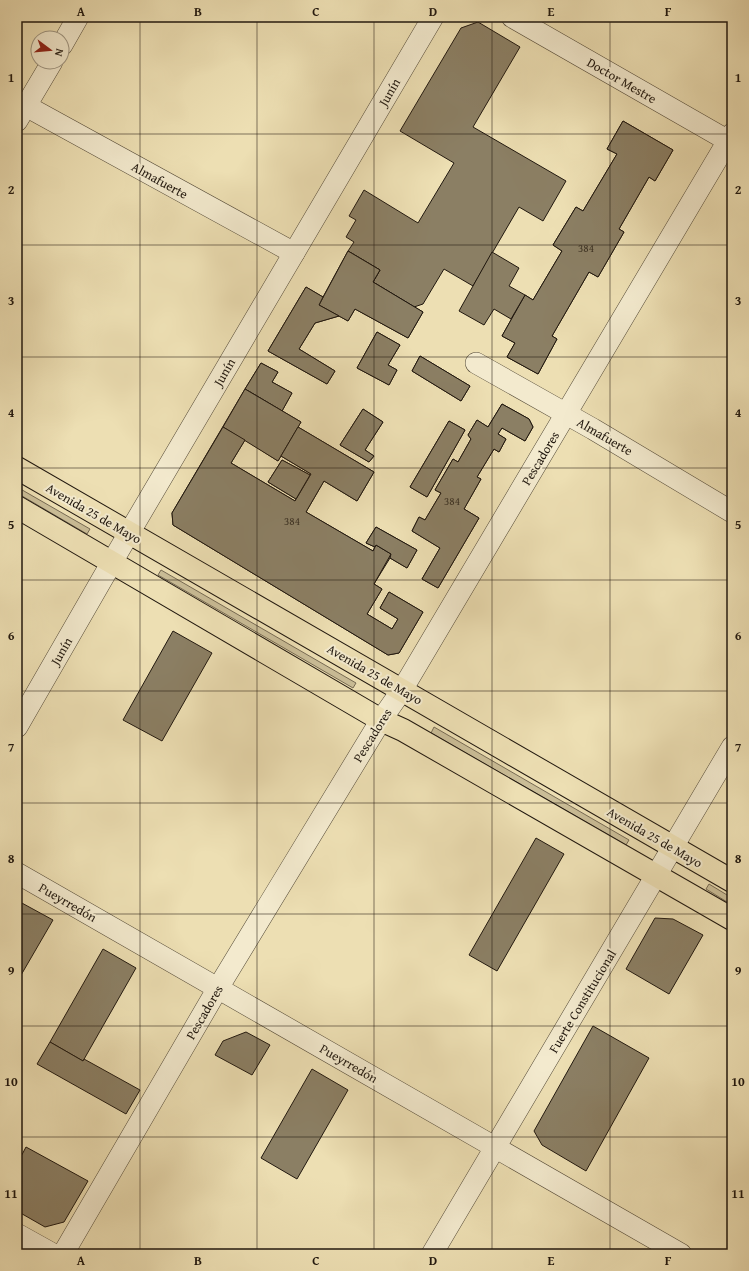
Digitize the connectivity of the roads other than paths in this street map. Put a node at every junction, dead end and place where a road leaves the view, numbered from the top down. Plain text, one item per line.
1 (78, 17) edge
2 (433, 17) edge
3 (512, 17) edge
4 (70, 31) edge
5 (47, 70) edge
6 (21, 114) edge
7 (731, 139) edge
8 (294, 253) junction
9 (476, 363) dead end
10 (566, 414) junction
11 (17, 468) edge
12 (17, 507) edge
13 (732, 512) edge
14 (129, 533) junction
15 (112, 562) junction
16 (402, 690) junction
17 (381, 720) junction
18 (17, 727) edge
19 (732, 747) edge
20 (673, 847) junction
21 (17, 873) edge
22 (657, 876) junction
23 (732, 881) edge
24 (732, 919) edge
25 (218, 988) junction
26 (495, 1148) junction
27 (17, 1234) edge
28 (53, 1254) edge
29 (63, 1254) edge
30 (432, 1254) edge
31 (681, 1254) edge

1 - 4 street
2 - 8 street, Junín
3 - 7 street, Doctor Mestre
5 - 6 street
6 - 8 street, Almafuerte
7 - 10 street, Pescadores
8 - 14 street, Junín
9 - 10 street, Almafuerte
10 - 13 street, Almafuerte
10 - 16 street, Pescadores
11 - 14 main road, Avenida 25 de Mayo
12 - 15 main road
14 - 15 street, Junín
14 - 16 main road, Avenida 25 de Mayo
15 - 17 main road
15 - 18 street, Junín
16 - 17 street, Pescadores
16 - 20 main road, Avenida 25 de Mayo
17 - 22 main road
17 - 25 street, Pescadores
19 - 20 street, Fuerte Constitucional
20 - 22 street, Fuerte Constitucional
20 - 23 main road, Avenida 25 de Mayo
21 - 25 street, Pueyrredón
22 - 24 main road
22 - 26 street, Fuerte Constitucional
25 - 26 street, Pueyrredón
25 - 29 street, Pescadores
26 - 30 street, Fuerte Constitucional
26 - 31 street, Pueyrredón
27 - 28 street

